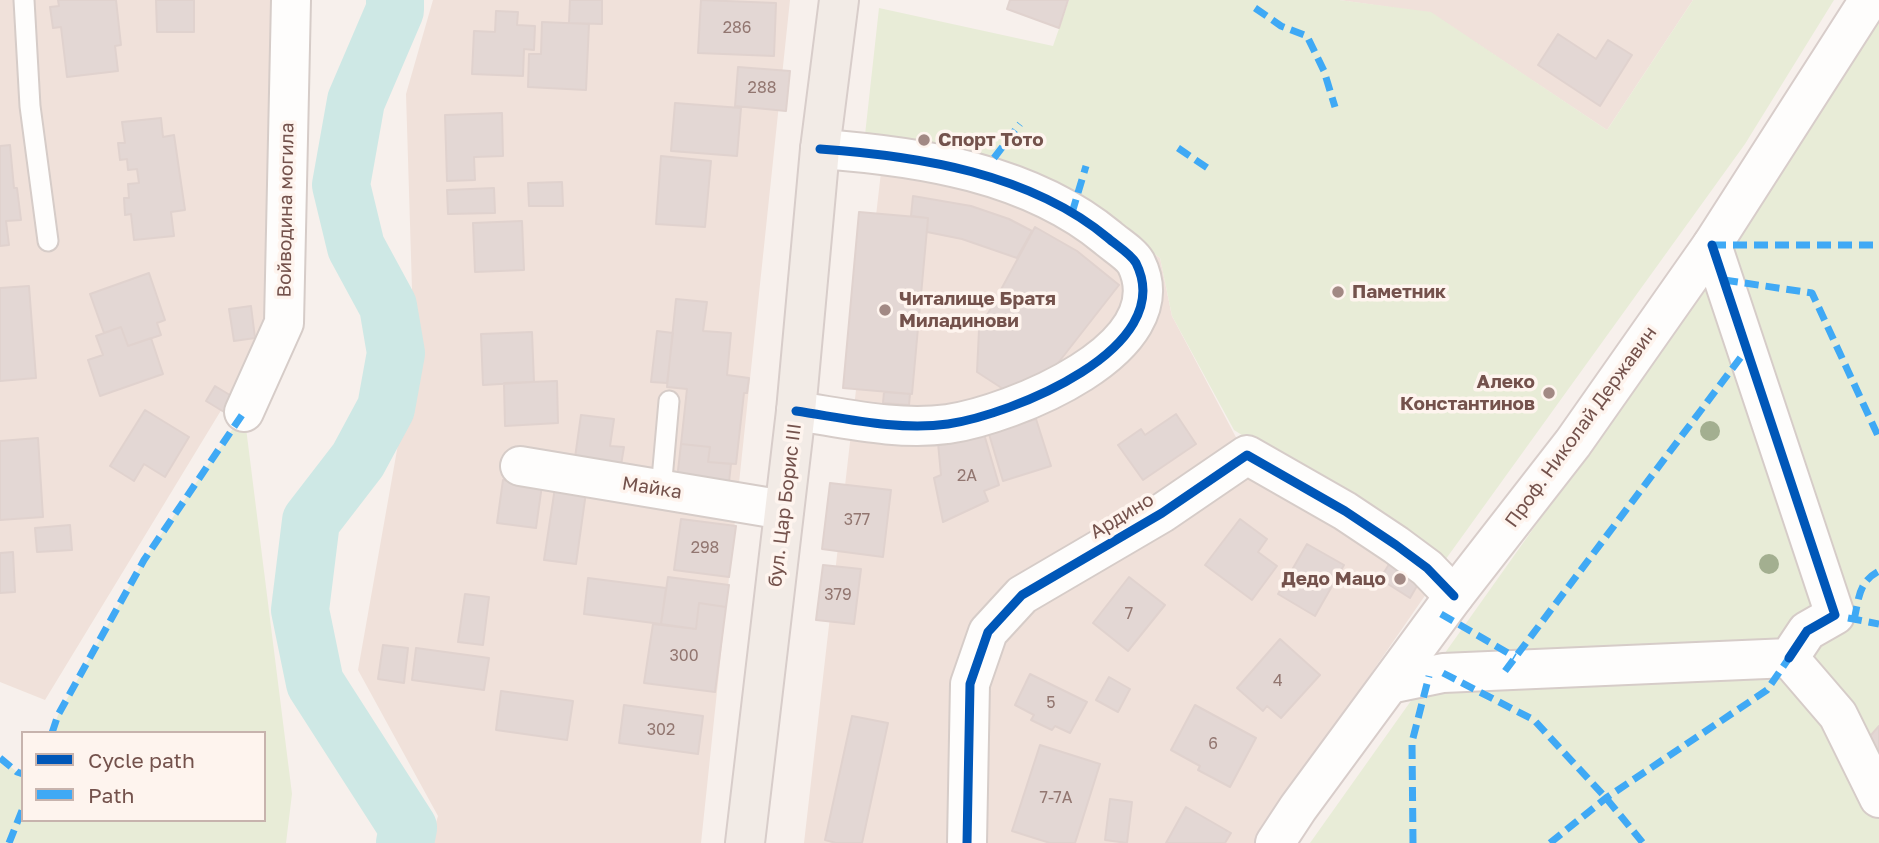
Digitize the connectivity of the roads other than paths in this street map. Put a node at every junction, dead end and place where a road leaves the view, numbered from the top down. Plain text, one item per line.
1 (24, 0) edge
2 (290, 0) edge
3 (839, 0) edge
4 (1870, 0) edge
5 (820, 149) junction
6 (48, 241) dead end
7 (1712, 245) junction
8 (669, 401) dead end
9 (796, 411) junction
10 (244, 412) dead end
11 (520, 467) dead end
12 (661, 490) junction
13 (784, 510) junction
14 (1454, 596) junction
15 (1789, 658) junction
16 (1390, 684) junction
17 (1879, 799) edge
18 (745, 843) edge
19 (967, 843) edge
20 (1275, 843) edge

1 - 6 lane
2 - 10 street, Войводина могила
3 - 5 main road, бул. Цар Борис III
4 - 7 street, Проф. Николай Державин
5 - 9 main road, бул. Цар Борис III
5 - 9 street
7 - 14 street, Проф. Николай Державин
7 - 15 street
8 - 12 lane
9 - 13 main road, бул. Цар Борис III
11 - 12 street, Майка
12 - 13 street, Майка
13 - 18 main road, бул. Цар Борис III
14 - 16 street, Проф. Николай Державин
14 - 19 street, Ардино
15 - 16 street
15 - 17 street
16 - 20 street, Проф. Николай Державин

